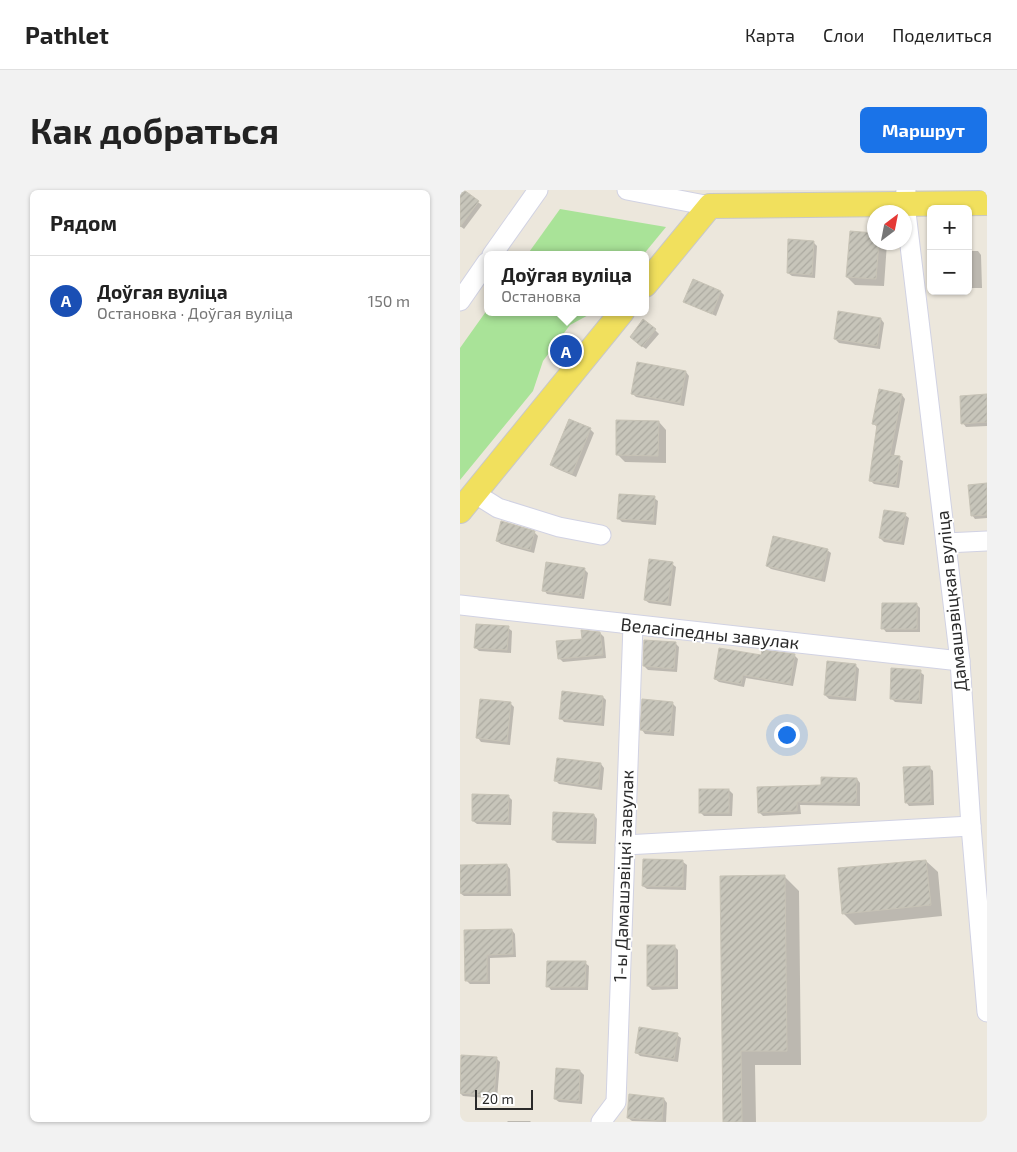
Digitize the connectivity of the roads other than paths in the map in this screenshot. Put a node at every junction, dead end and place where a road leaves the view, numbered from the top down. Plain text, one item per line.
1 (538, 190) edge
2 (627, 190) edge
3 (906, 197) edge
4 (987, 203) edge
5 (710, 206) junction
6 (495, 251) edge
7 (484, 266) edge
8 (649, 280) edge
9 (460, 301) edge
10 (619, 316) edge
11 (467, 502) edge
12 (601, 534) dead end
13 (987, 541) edge
14 (946, 543) junction
15 (460, 605) edge
16 (633, 625) junction
17 (960, 661) junction
18 (970, 826) junction
19 (625, 845) junction
20 (986, 989) edge
21 (987, 1012) edge
22 (601, 1122) edge

1 - 6 street
2 - 5 street
3 - 4 main road
3 - 5 main road
3 - 14 street, Дамашэвіцкая вуліца
5 - 8 main road
7 - 9 street
10 - 11 main road
11 - 12 street
13 - 14 street
14 - 17 street, Дамашэвіцкая вуліца
15 - 16 street, Веласіпедны завулак
16 - 17 street, Веласіпедны завулак
16 - 19 street, 1-ы Дамашэвіцкі завулак
17 - 18 street, Дамашэвіцкая вуліца
18 - 19 street
18 - 20 street, Дамашэвіцкая вуліца
19 - 22 street, 1-ы Дамашэвіцкі завулак
20 - 21 street, Дамашэвіцкая вуліца

